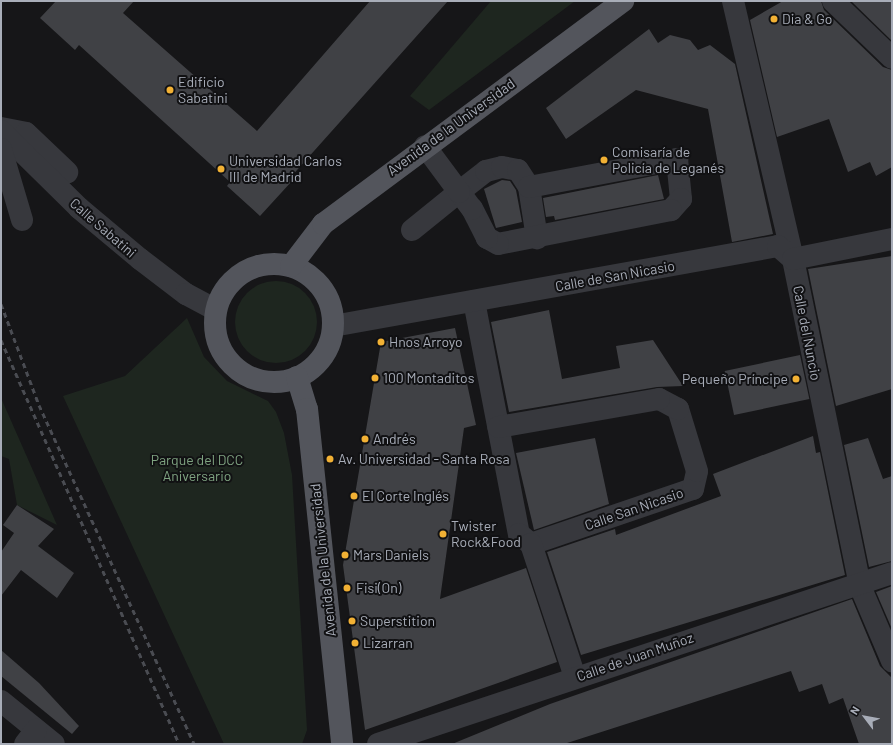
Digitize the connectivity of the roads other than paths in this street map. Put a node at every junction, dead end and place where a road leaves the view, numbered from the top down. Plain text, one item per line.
1 (623, 1) edge
2 (733, 1) edge
3 (833, 1) edge
4 (892, 58) edge
5 (1, 130) edge
6 (425, 146) junction
7 (1, 149) edge
8 (66, 172) dead end
9 (529, 187) junction
10 (460, 192) junction
11 (22, 220) dead end
12 (412, 230) dead end
13 (537, 238) junction
14 (892, 239) edge
15 (793, 259) junction
16 (291, 266) junction
17 (474, 301) junction
18 (216, 310) junction
19 (333, 326) junction
20 (297, 377) junction
21 (498, 427) junction
22 (531, 544) junction
23 (892, 573) edge
24 (860, 586) junction
25 (892, 661) edge
26 (575, 677) junction
27 (1, 701) edge
28 (30, 737) edge
29 (54, 744) edge
30 (342, 744) edge
31 (378, 744) edge

1 - 6 main road, Avenida de la Universidad
2 - 15 street, Calle del Nuncio
3 - 4 street
5 - 8 street
5 - 18 street, Calle Sabatini
6 - 10 street
6 - 16 main road, Avenida de la Universidad
7 - 11 street
9 - 10 street
9 - 13 street
9 - 13 street
10 - 12 street
10 - 13 street
14 - 15 street
15 - 17 street, Calle de San Nicasio
15 - 24 street, Calle del Nuncio
16 - 18 main road
16 - 19 main road
17 - 19 street, Calle de San Nicasio
17 - 21 street
18 - 20 main road
19 - 20 main road
20 - 30 main road, Avenida de la Universidad
21 - 22 street
21 - 22 street, Calle San Nicasio
22 - 26 street
23 - 24 street, Calle de Juan Muñoz
24 - 25 street, Calle del Nuncio
24 - 26 street, Calle de Juan Muñoz
26 - 31 street, Calle de Juan Muñoz
27 - 28 street
28 - 29 street

